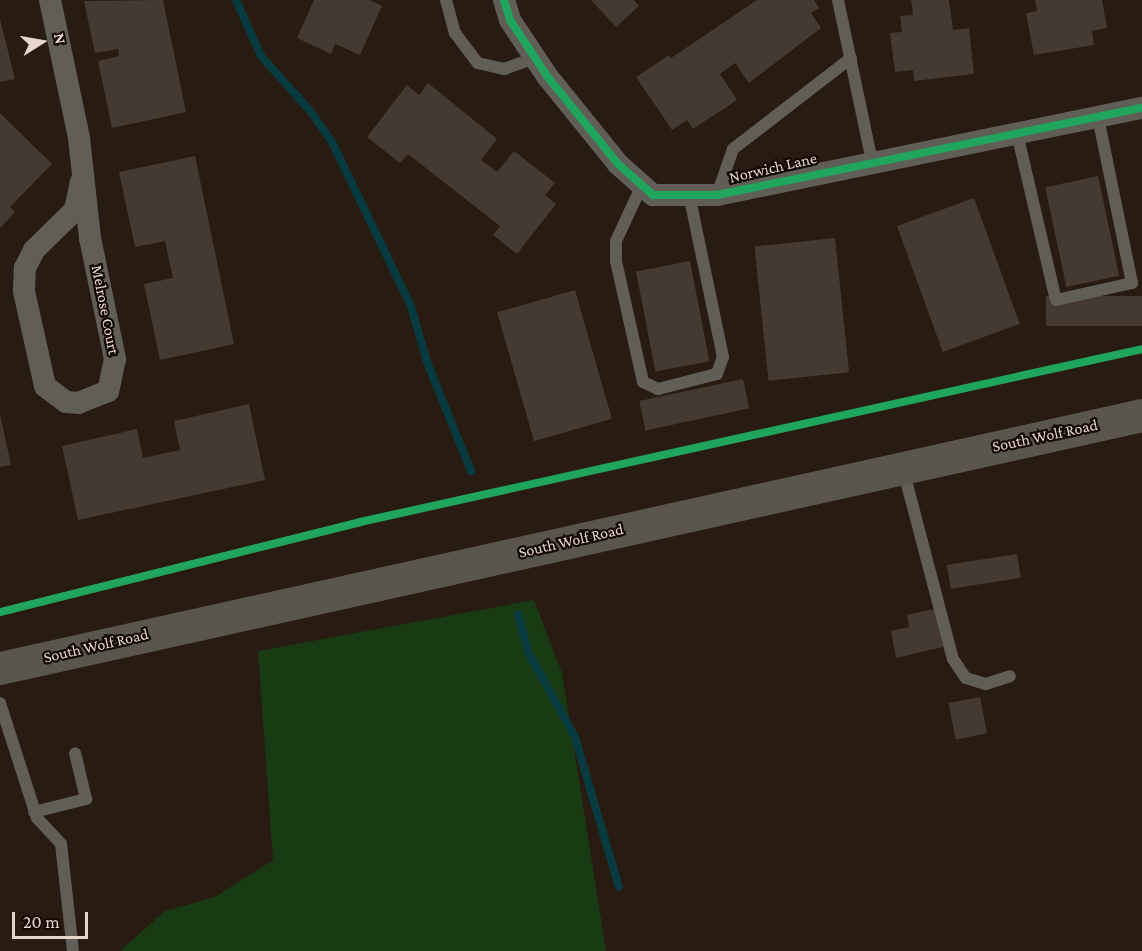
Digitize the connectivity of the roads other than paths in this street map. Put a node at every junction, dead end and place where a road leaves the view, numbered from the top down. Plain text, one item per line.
1 (50, 0) edge
2 (446, 0) edge
3 (504, 0) edge
4 (838, 0) edge
5 (534, 58) junction
6 (850, 58) junction
7 (1142, 108) edge
8 (1098, 117) junction
9 (1017, 133) junction
10 (872, 161) junction
11 (81, 182) junction
12 (642, 185) junction
13 (689, 195) junction
14 (717, 195) junction
15 (1142, 415) edge
16 (903, 468) junction
17 (0, 668) edge
18 (1010, 676) dead end
19 (0, 704) edge
20 (75, 753) dead end
21 (34, 812) junction
22 (73, 951) edge

1 - 11 street, Melrose Court
2 - 5 lane
3 - 5 street, Norwich Lane
4 - 6 lane
5 - 12 street, Norwich Lane
6 - 10 lane
6 - 14 lane
7 - 8 street, Norwich Lane
8 - 9 street, Norwich Lane
8 - 9 lane
9 - 10 street, Norwich Lane
10 - 14 street, Norwich Lane
11 - 11 street, Melrose Court
12 - 13 street, Norwich Lane
12 - 13 lane
13 - 14 street, Norwich Lane
15 - 16 main road, South Wolf Road
16 - 17 main road, South Wolf Road
16 - 18 lane
19 - 21 lane
20 - 21 lane
21 - 22 lane

